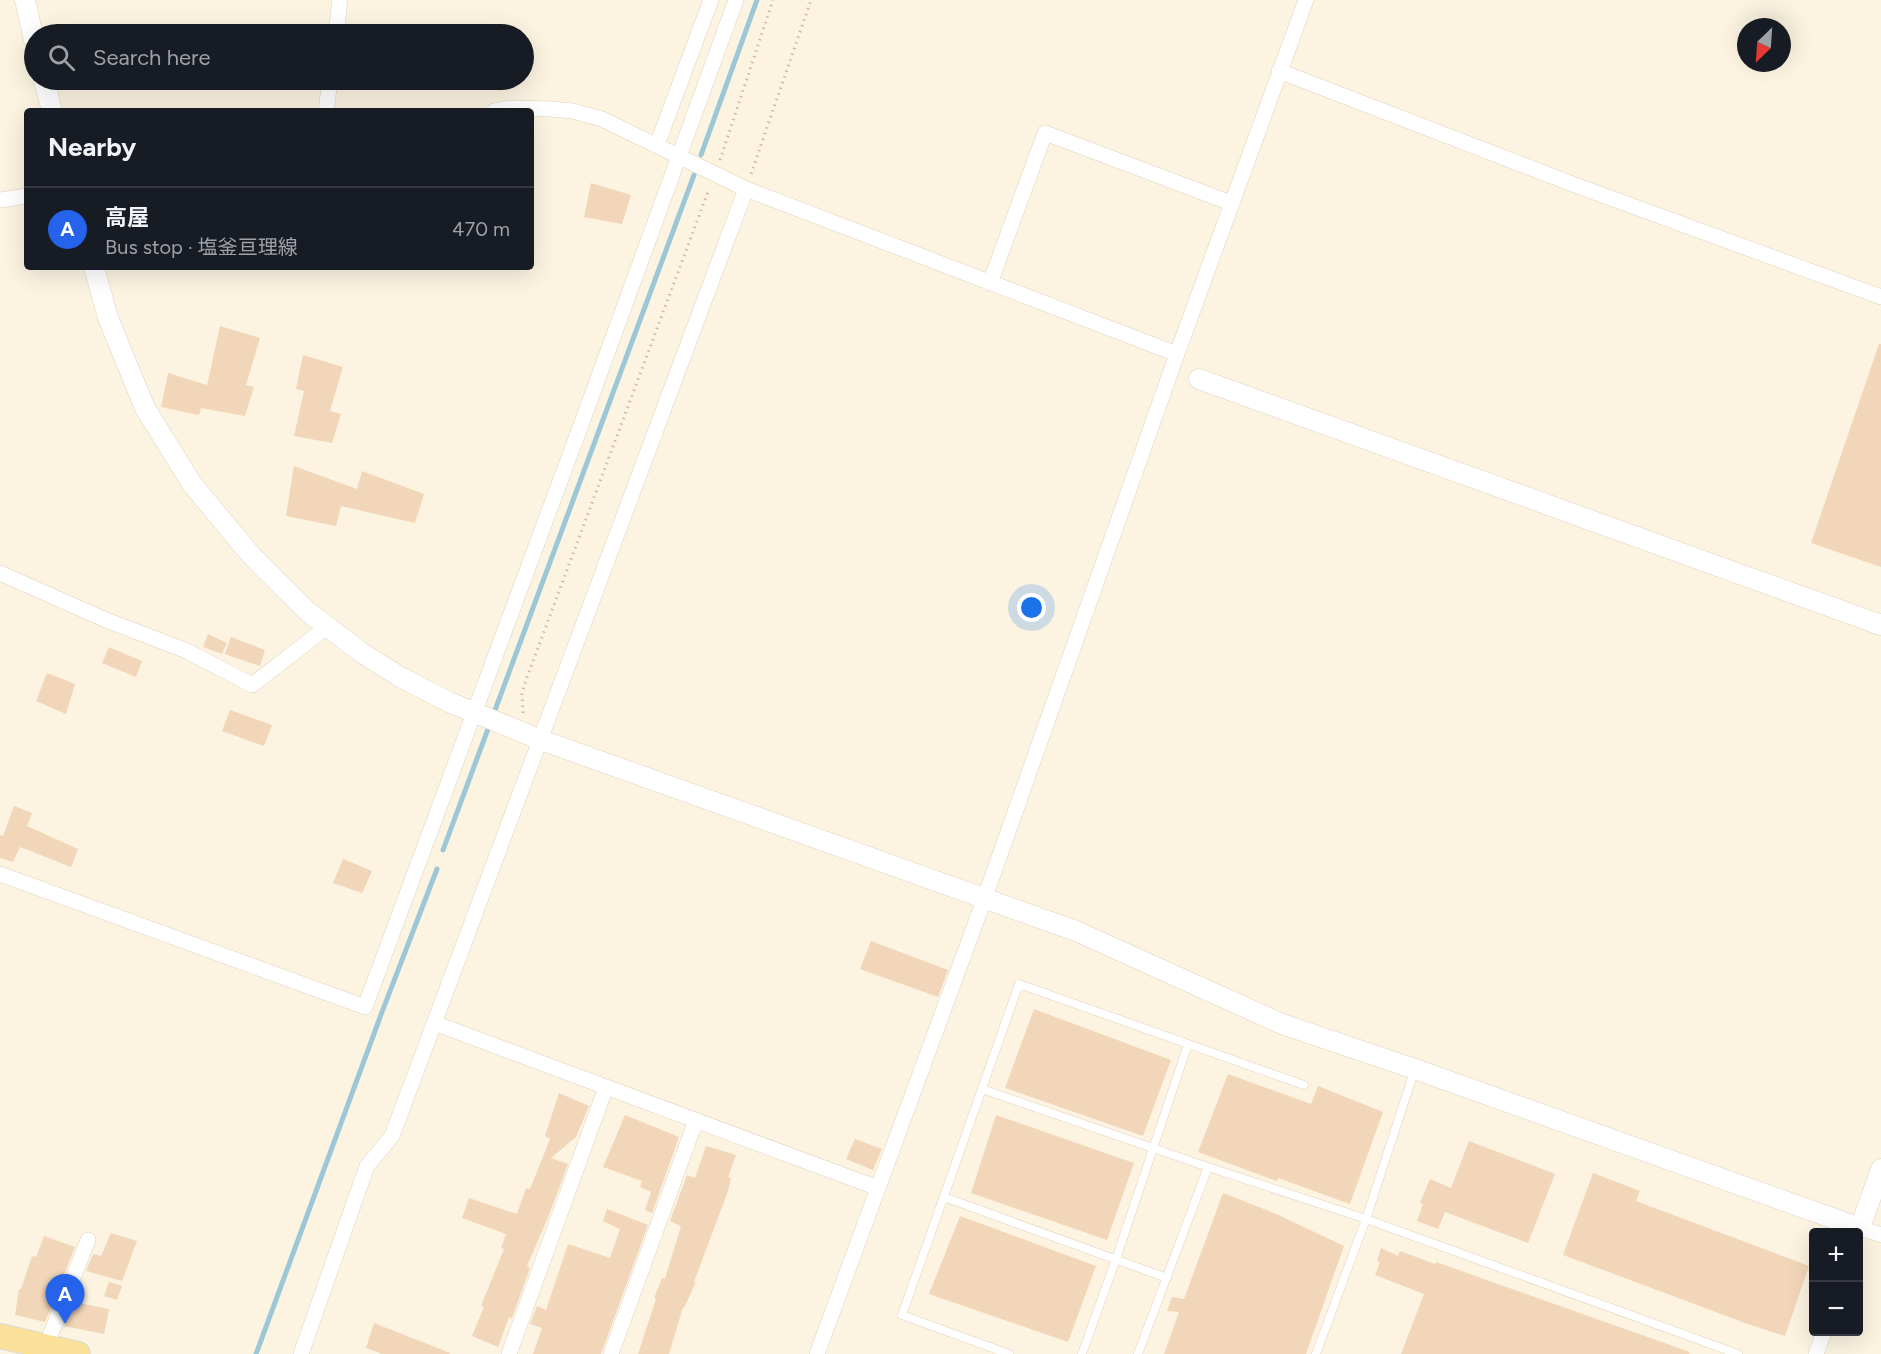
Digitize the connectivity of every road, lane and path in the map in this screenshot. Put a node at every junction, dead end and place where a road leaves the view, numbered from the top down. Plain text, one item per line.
1 (26, 0) edge
2 (340, 0) edge
3 (711, 0) edge
4 (736, 0) edge
5 (773, 0) edge
6 (811, 0) edge
7 (1306, 0) edge
8 (31, 24) edge
9 (337, 24) edge
10 (1279, 71) junction
11 (47, 90) edge
12 (329, 90) edge
13 (51, 108) edge
14 (326, 108) edge
15 (534, 109) edge
16 (657, 146) junction
17 (679, 156) junction
18 (715, 174) junction
19 (746, 189) junction
20 (24, 196) edge
21 (0, 200) edge
22 (1231, 203) junction
23 (95, 270) edge
24 (990, 283) junction
25 (1881, 297) edge
26 (1177, 354) junction
27 (1199, 379) dead end
28 (0, 573) edge
29 (1881, 625) edge
30 (327, 627) junction
31 (478, 715) junction
32 (514, 729) junction
33 (541, 740) junction
34 (0, 874) edge
35 (984, 900) junction
36 (434, 1023) junction
37 (1188, 1044) junction
38 (1415, 1069) junction
39 (1304, 1085) dead end
40 (606, 1087) junction
41 (982, 1089) junction
42 (696, 1120) junction
43 (1153, 1147) junction
44 (1208, 1167) junction
45 (1881, 1169) edge
46 (878, 1188) junction
47 (944, 1197) junction
48 (1366, 1219) junction
49 (1853, 1228) edge
50 (1860, 1228) edge
51 (1863, 1231) edge
52 (1881, 1236) edge
53 (88, 1240) dead end
54 (1116, 1259) junction
55 (1167, 1278) junction
56 (0, 1336) edge
57 (1823, 1336) edge
58 (46, 1347) junction
59 (78, 1354) edge
60 (302, 1354) edge
61 (509, 1354) edge
62 (611, 1354) edge
63 (817, 1354) edge
64 (1009, 1354) edge
65 (1082, 1354) edge
66 (1138, 1354) edge
67 (1316, 1354) edge
68 (1738, 1354) edge
69 (1816, 1354) edge

1 - 8 street
2 - 9 street
3 - 16 street
4 - 17 street
5 - 18 path
6 - 19 path
7 - 10 street
10 - 22 street
10 - 25 street
11 - 13 street
12 - 14 street
15 - 16 street
16 - 17 street
17 - 18 street
17 - 31 street
18 - 19 street
18 - 32 path
19 - 24 street
19 - 33 street
20 - 21 street
22 - 24 street
22 - 26 street
23 - 30 street
24 - 26 street
26 - 35 street
27 - 29 street
28 - 30 street
30 - 31 street
31 - 32 street
31 - 34 street
32 - 33 street
33 - 35 street
33 - 36 street
35 - 38 street
35 - 46 street
36 - 40 street
36 - 60 street
37 - 39 lane
37 - 41 lane
37 - 43 lane
38 - 48 lane
38 - 49 street
40 - 42 street
40 - 61 street
41 - 43 lane
41 - 47 lane
42 - 46 street
42 - 62 street
43 - 44 lane
43 - 54 lane
44 - 48 lane
44 - 55 lane
45 - 50 street
46 - 63 street
47 - 54 lane
47 - 64 lane
48 - 67 lane
48 - 68 lane
51 - 52 street
53 - 58 street
54 - 55 lane
54 - 65 lane
55 - 66 lane
56 - 58 main road
57 - 69 street
58 - 59 main road

